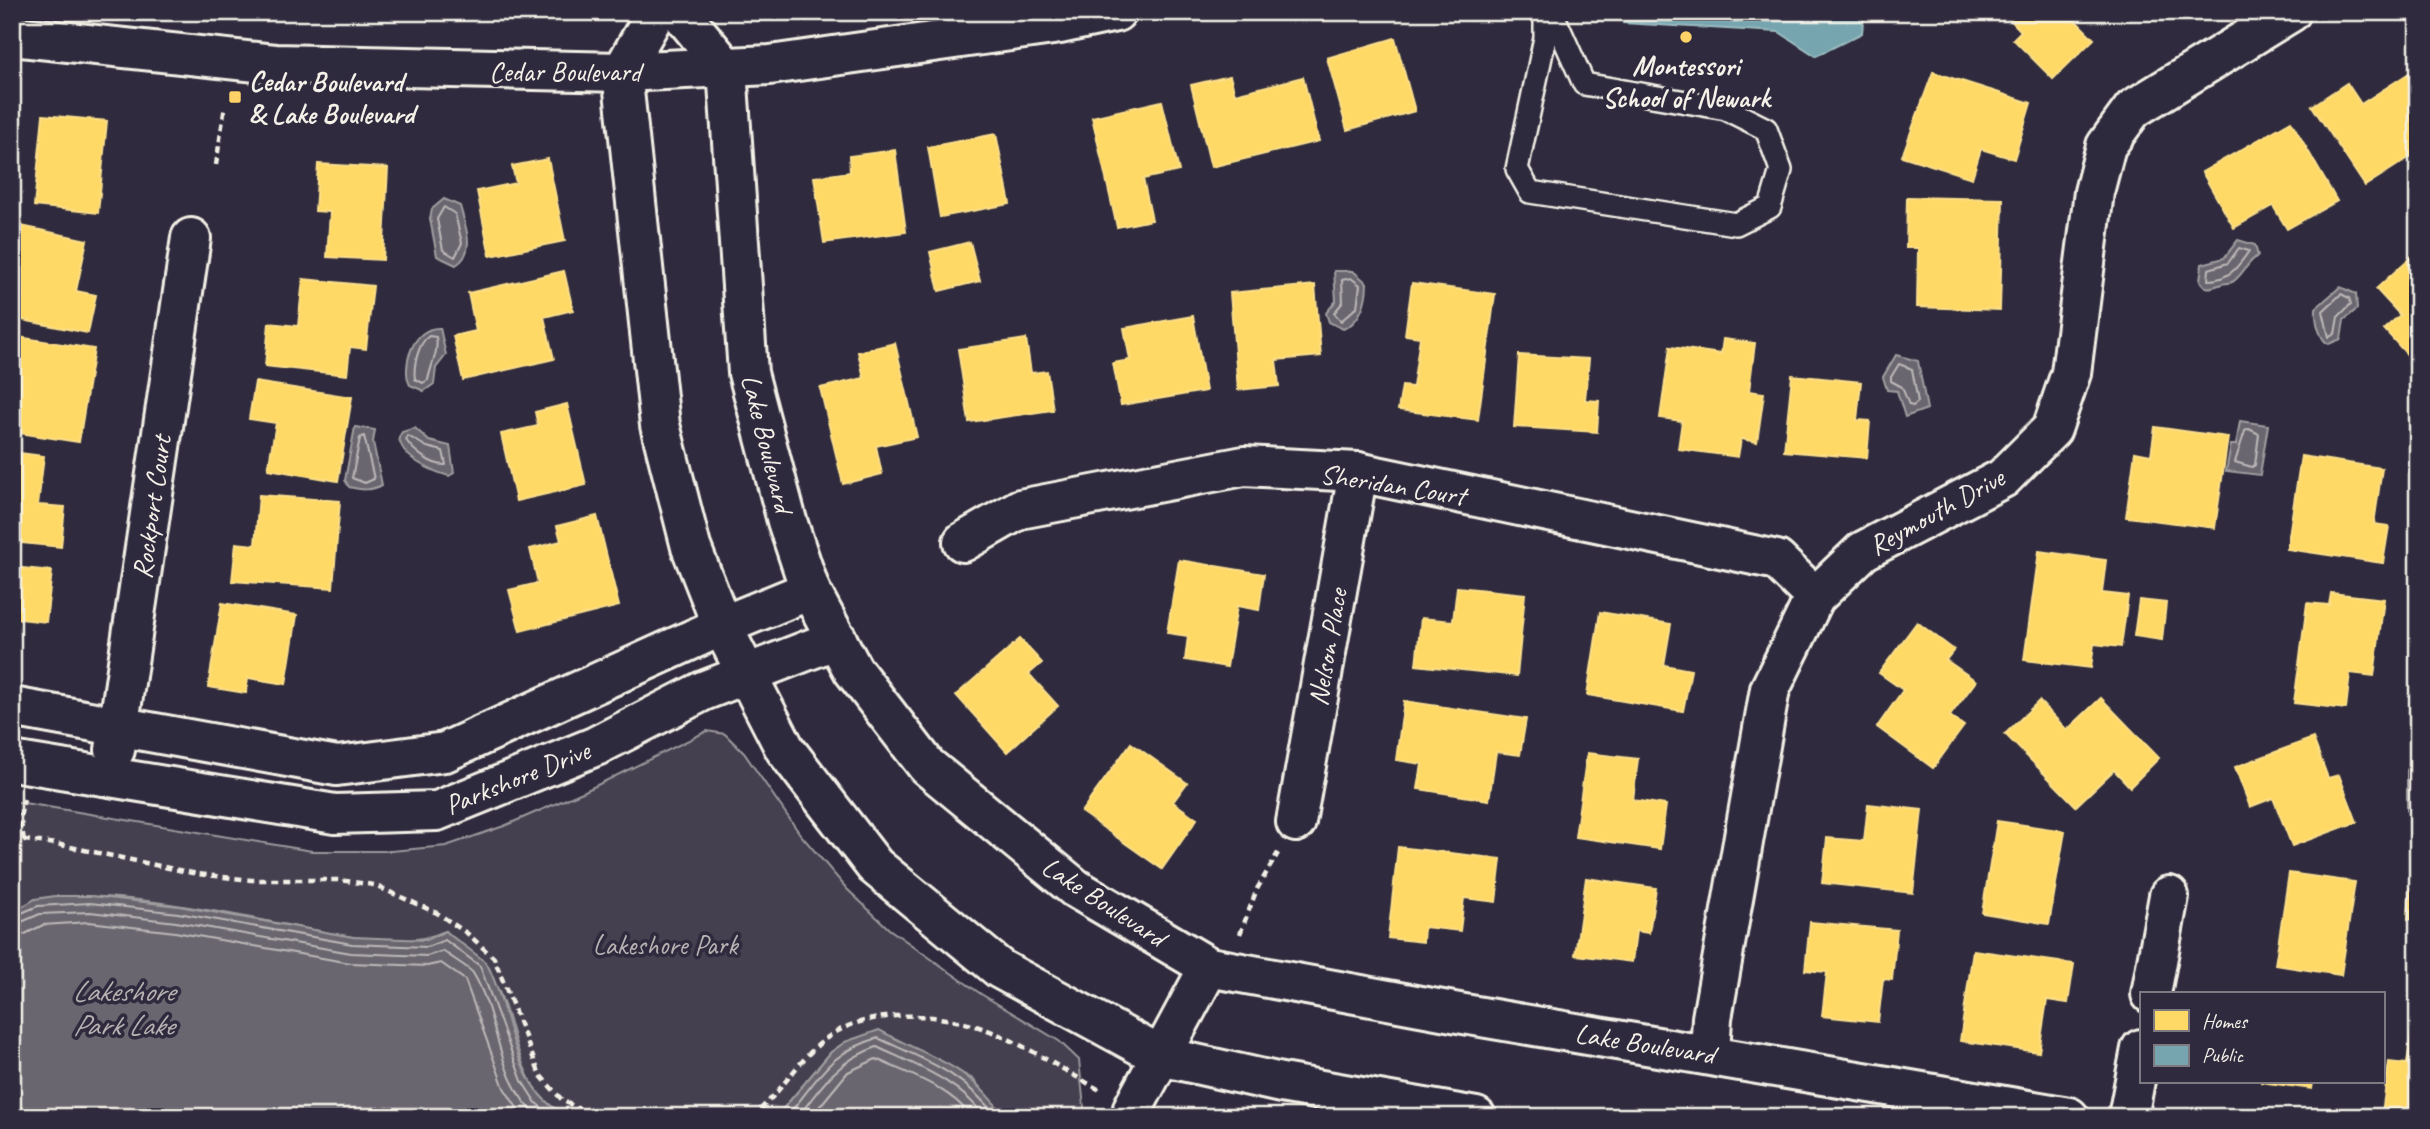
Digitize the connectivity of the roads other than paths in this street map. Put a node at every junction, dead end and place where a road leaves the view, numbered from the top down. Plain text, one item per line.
1 (656, 12) edge
2 (680, 12) edge
3 (1116, 12) edge
4 (1545, 12) edge
5 (1552, 12) edge
6 (2291, 12) edge
7 (12, 36) edge
8 (727, 69) junction
9 (622, 72) junction
10 (191, 239) dead end
11 (1358, 472) junction
12 (962, 541) dead end
13 (810, 590) junction
14 (1815, 597) junction
15 (722, 626) junction
16 (837, 639) junction
17 (747, 674) junction
18 (12, 707) edge
19 (119, 725) junction
20 (12, 761) edge
21 (111, 776) junction
22 (1296, 822) road end
23 (2169, 896) dead end
24 (1209, 967) junction
25 (2151, 992) edge
26 (1710, 1054) junction
27 (2140, 1054) edge
28 (1160, 1056) junction
29 (1132, 1112) edge
30 (1476, 1117) edge
31 (2069, 1117) edge
32 (2128, 1117) edge

1 - 9 street
2 - 8 street
3 - 8 street, Cedar Boulevard
4 - 5 lane
6 - 14 street, Reymouth Drive
7 - 9 street, Cedar Boulevard
8 - 9 street, Cedar Boulevard
8 - 13 street, Lake Boulevard
9 - 15 street
10 - 19 street, Rockport Court
11 - 12 street, Sheridan Court
11 - 14 street, Sheridan Court
11 - 22 street, Nelson Place
13 - 15 street, Parkshore Drive
13 - 16 street, Lake Boulevard
14 - 26 street, Reymouth Drive
15 - 17 street
15 - 19 street, Parkshore Drive
16 - 17 street, Parkshore Drive
16 - 24 street, Lake Boulevard
17 - 21 street, Parkshore Drive
17 - 28 street
18 - 19 street, Parkshore Drive
19 - 21 street, Rockport Court
20 - 21 street, Parkshore Drive
23 - 25 street
24 - 26 street, Lake Boulevard
24 - 28 street
26 - 31 street, Lake Boulevard
27 - 32 street
28 - 29 street
28 - 30 street

